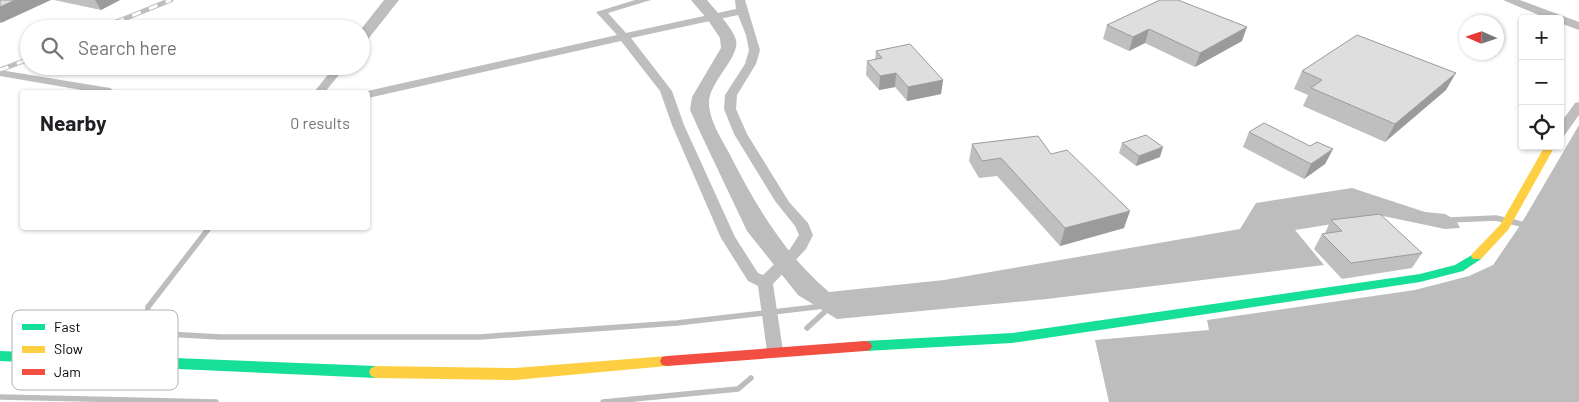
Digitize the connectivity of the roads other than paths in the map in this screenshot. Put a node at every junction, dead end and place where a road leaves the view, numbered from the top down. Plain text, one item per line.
1 (394, 0) edge
2 (646, 0) edge
3 (740, 5) edge
4 (370, 30) edge
5 (622, 36) junction
6 (0, 73) edge
7 (333, 75) edge
8 (98, 90) edge
9 (321, 90) edge
10 (370, 94) edge
11 (1579, 106) edge
12 (1564, 127) edge
13 (1548, 150) edge
14 (768, 284) junction
15 (775, 352) junction
16 (178, 364) edge

1 - 4 street
2 - 5 street
3 - 5 street
3 - 14 street
5 - 10 street
5 - 14 street
6 - 8 street
7 - 9 street
11 - 12 street
13 - 15 street
14 - 15 street
15 - 16 street

